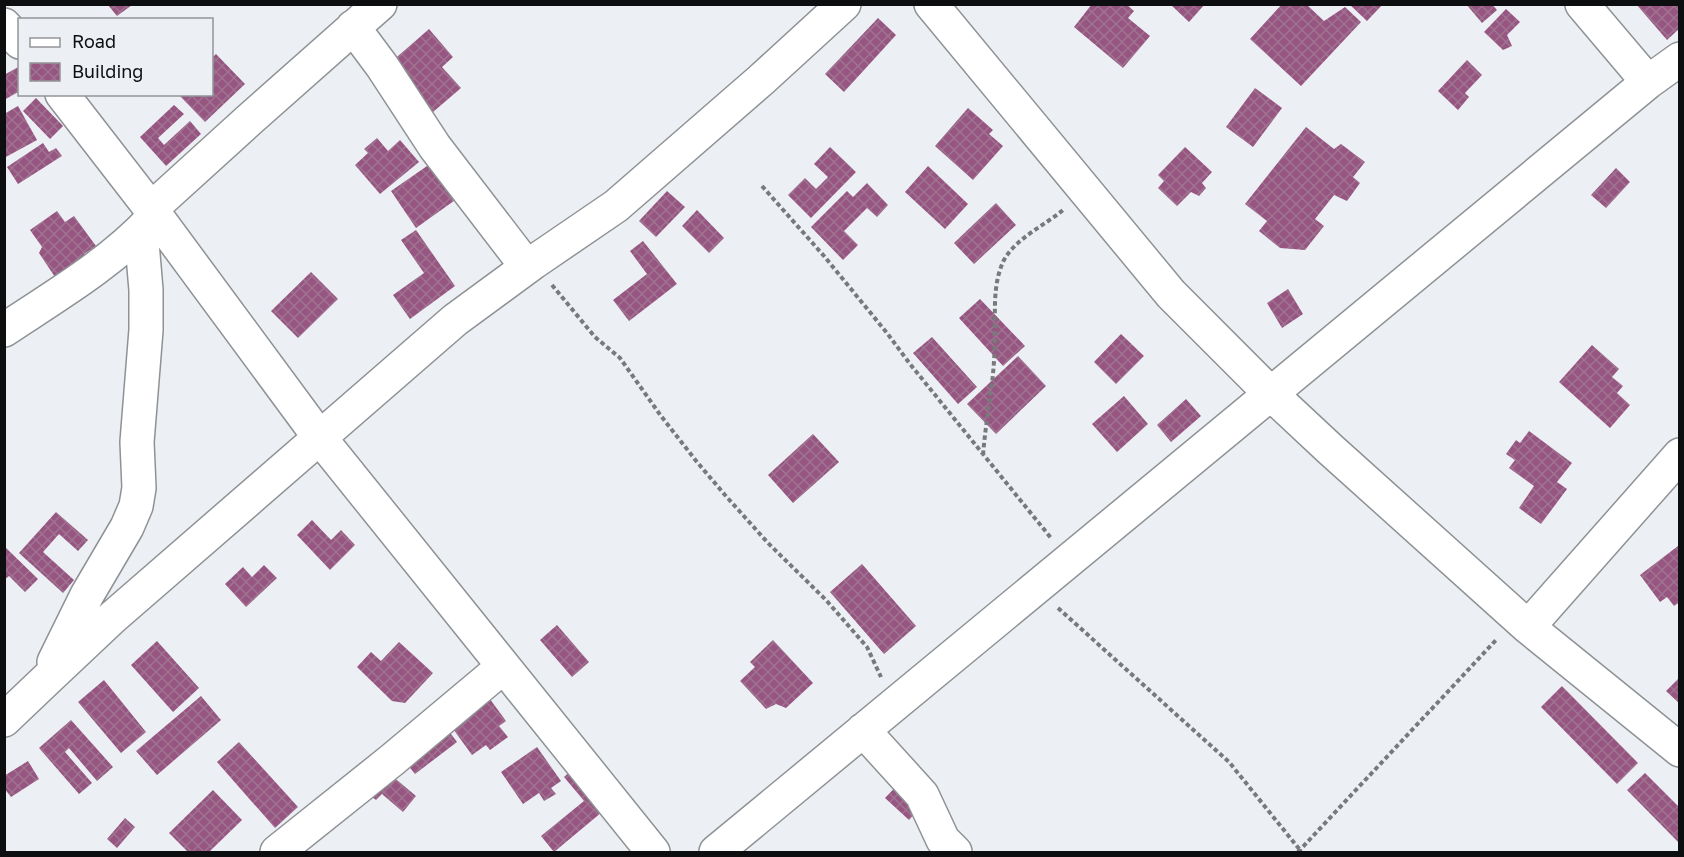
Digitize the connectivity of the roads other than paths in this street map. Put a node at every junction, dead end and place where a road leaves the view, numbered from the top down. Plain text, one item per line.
1 (380, 4) edge
2 (844, 4) edge
3 (931, 4) edge
4 (1582, 4) edge
5 (4, 25) edge
6 (353, 27) junction
7 (18, 40) edge
8 (1680, 59) edge
9 (1648, 82) junction
10 (63, 96) edge
11 (150, 218) junction
12 (530, 264) junction
13 (4, 330) edge
14 (1270, 393) junction
15 (320, 438) junction
16 (1680, 455) edge
17 (1523, 622) junction
18 (503, 667) junction
19 (46, 680) junction
20 (4, 720) edge
21 (863, 730) junction
22 (1680, 750) edge
23 (277, 852) edge
24 (653, 852) edge
25 (716, 852) edge
26 (955, 852) edge

1 - 6 street
2 - 12 street
3 - 14 street
4 - 9 street
5 - 7 street
6 - 11 street
6 - 12 street
8 - 9 street
9 - 14 street
10 - 11 street
11 - 13 street
11 - 15 street
11 - 19 street
12 - 15 street
14 - 17 street
14 - 21 street
15 - 18 street
15 - 19 street
16 - 17 street
17 - 22 street
18 - 23 street
18 - 24 street
19 - 20 street
21 - 25 street
21 - 26 street

